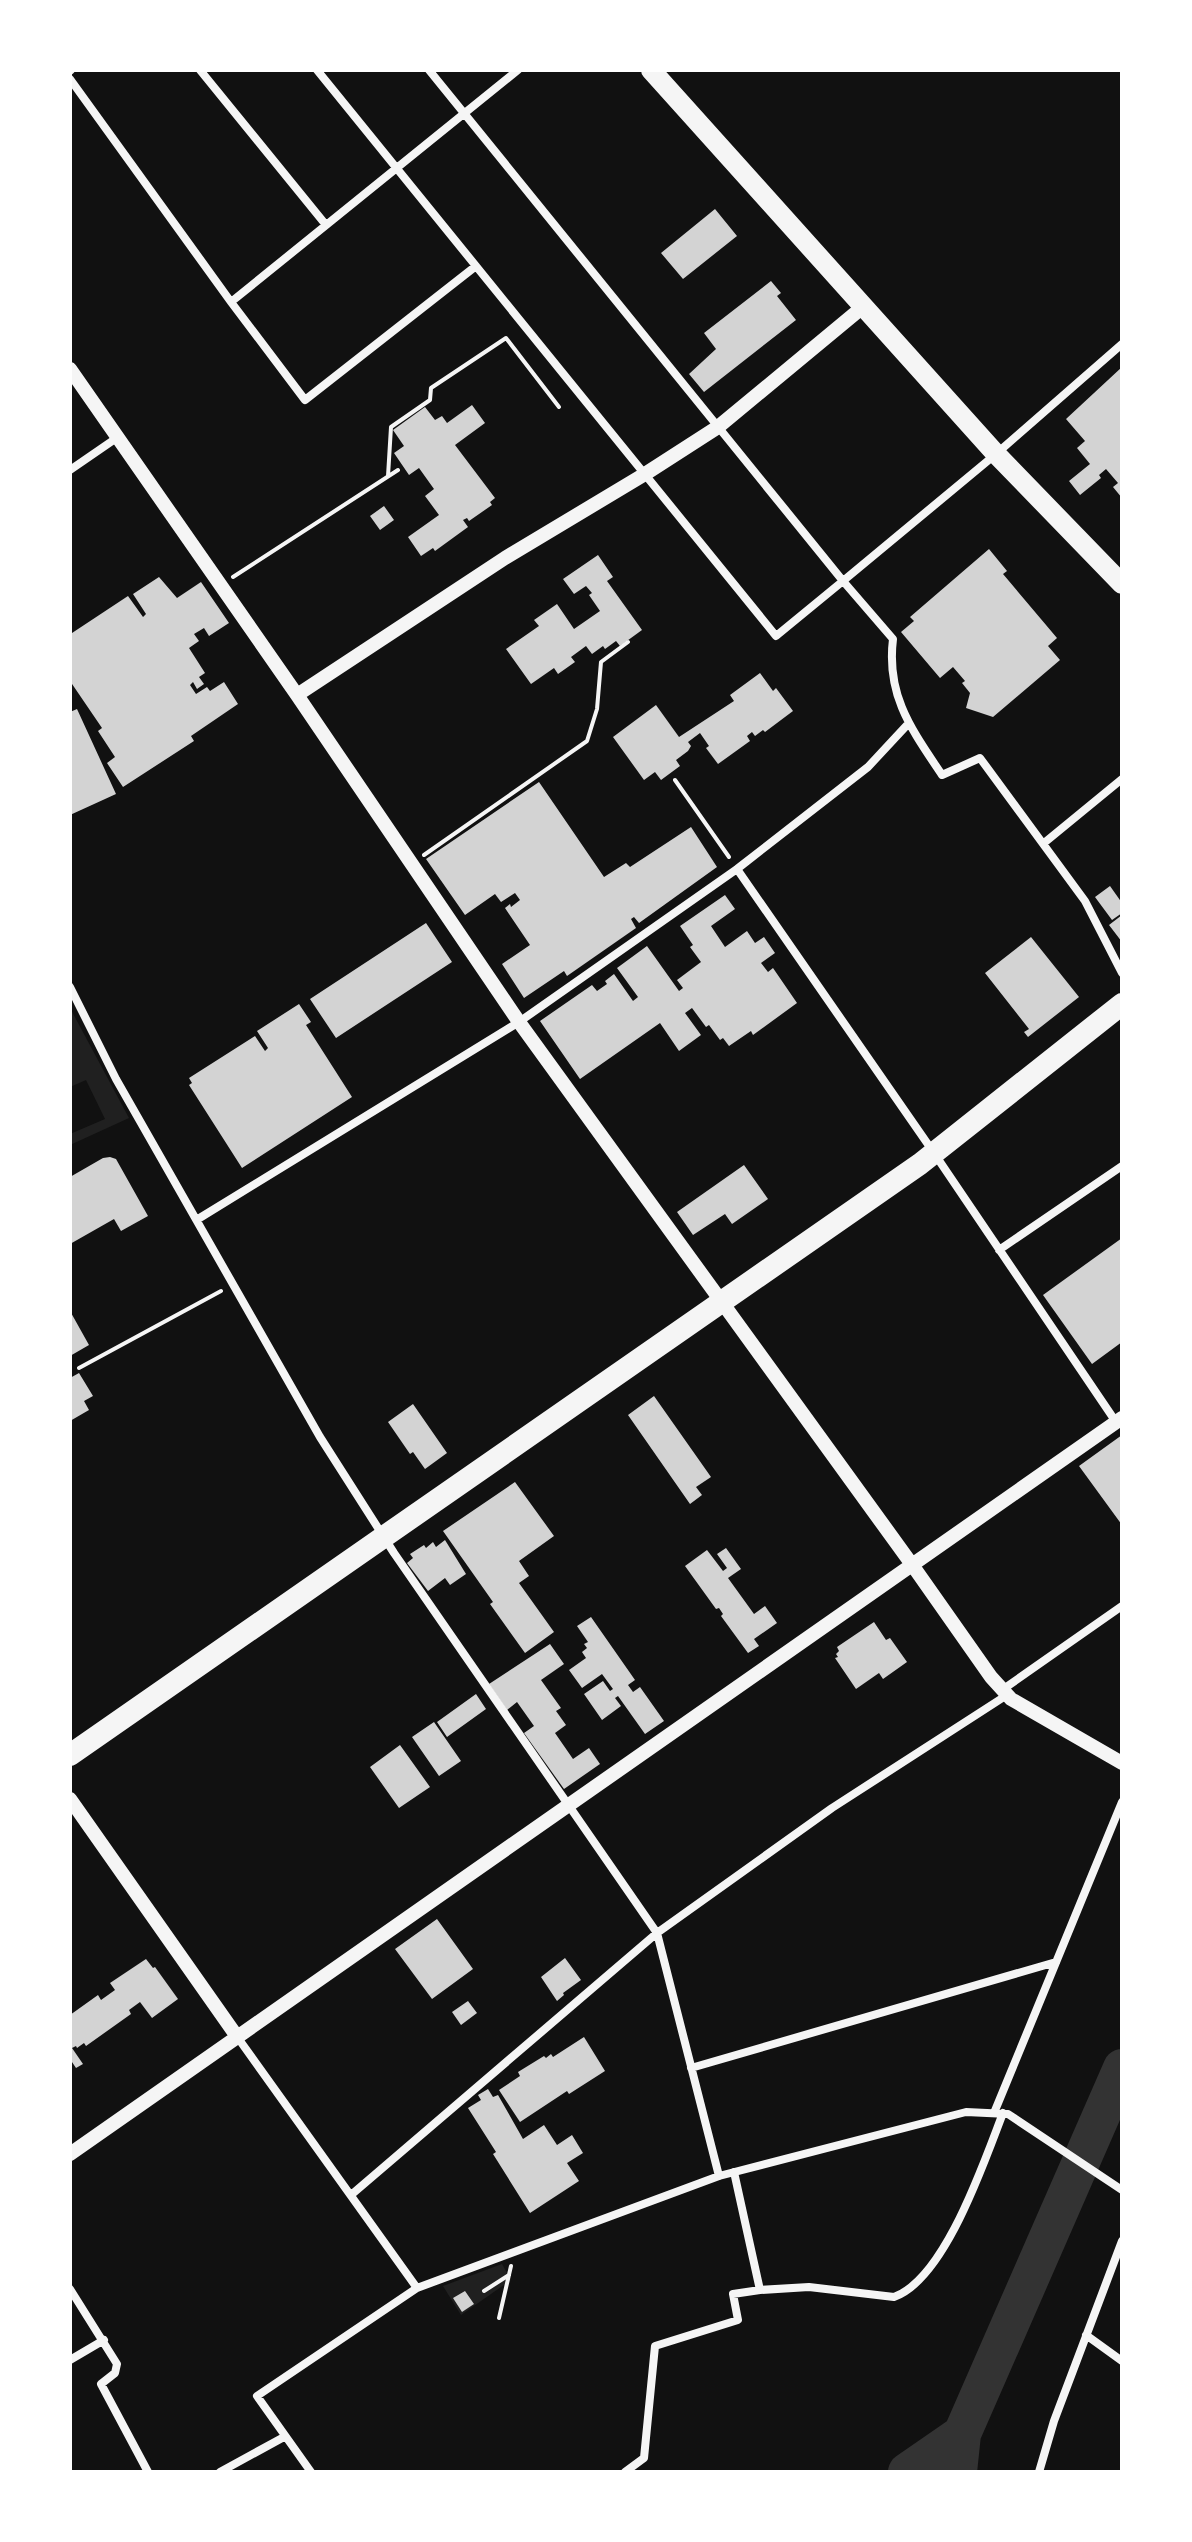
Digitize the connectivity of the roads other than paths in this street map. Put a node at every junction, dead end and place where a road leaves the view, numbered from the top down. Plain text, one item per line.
1 (200, 70) edge
2 (317, 70) edge
3 (429, 70) edge
4 (518, 70) edge
5 (651, 70) edge
6 (70, 79) edge
7 (464, 113) junction
8 (396, 168) junction
9 (326, 225) junction
10 (476, 266) junction
11 (231, 302) junction
12 (864, 306) junction
13 (1122, 344) edge
14 (70, 369) edge
15 (718, 427) junction
16 (118, 437) junction
17 (996, 454) junction
18 (70, 470) edge
19 (645, 474) junction
20 (843, 581) junction
21 (1122, 584) edge
22 (297, 695) junction
23 (908, 724) junction
24 (1122, 779) edge
25 (1044, 843) junction
26 (737, 869) junction
27 (1122, 973) edge
28 (70, 987) edge
29 (1122, 1004) edge
30 (519, 1022) junction
31 (934, 1153) junction
32 (1122, 1166) edge
33 (198, 1219) junction
34 (999, 1250) junction
35 (723, 1302) junction
36 (1119, 1420) edge
37 (383, 1537) junction
38 (913, 1566) junction
39 (1122, 1606) edge
40 (1004, 1693) junction
41 (70, 1755) edge
42 (1122, 1763) edge
43 (70, 1799) edge
44 (1122, 1802) edge
45 (567, 1806) junction
46 (657, 1933) junction
47 (1056, 1962) junction
48 (238, 2038) junction
49 (691, 2068) junction
50 (1002, 2113) junction
51 (70, 2154) edge
52 (734, 2172) junction
53 (719, 2176) junction
54 (1122, 2190) edge
55 (351, 2195) junction
56 (1122, 2241) edge
57 (417, 2288) junction
58 (70, 2289) edge
59 (760, 2290) junction
60 (1086, 2335) junction
61 (104, 2340) junction
62 (70, 2360) edge
63 (1122, 2361) edge
64 (284, 2437) junction
65 (148, 2472) edge
66 (220, 2472) edge
67 (311, 2472) edge
68 (625, 2472) edge
69 (1039, 2472) edge

1 - 9 street
2 - 8 street
3 - 7 street
4 - 7 street
5 - 12 main road
6 - 11 street
7 - 8 street
7 - 15 street
8 - 9 street
8 - 10 street
9 - 11 street
10 - 11 street
10 - 19 street
12 - 15 street
12 - 17 main road
13 - 17 street
14 - 16 street
15 - 19 street
15 - 20 street
16 - 18 street
16 - 22 street
17 - 20 street
17 - 21 main road
19 - 20 street
19 - 22 street
20 - 23 street
22 - 30 street
23 - 25 street
23 - 26 street
24 - 25 street
25 - 27 street
26 - 30 street
26 - 31 street
28 - 33 street
29 - 31 highway
30 - 33 street
30 - 35 street
31 - 34 street
31 - 35 highway
32 - 34 street
33 - 37 street
34 - 36 street
35 - 37 highway
35 - 38 street
36 - 38 street
37 - 41 highway
37 - 45 street
38 - 40 street
38 - 45 street
39 - 40 street
40 - 42 street
40 - 46 street
43 - 48 street
44 - 47 street
45 - 46 street
45 - 48 street
46 - 49 street
46 - 55 street
47 - 49 street
47 - 50 street
48 - 51 street
48 - 55 street
49 - 53 street
50 - 52 street
50 - 54 street
50 - 59 street
52 - 53 street
52 - 59 street
53 - 57 street
55 - 57 street
56 - 60 street
57 - 64 street
58 - 61 street
59 - 68 street
60 - 63 street
60 - 69 street
61 - 62 street
61 - 65 street
64 - 66 street
64 - 67 street

